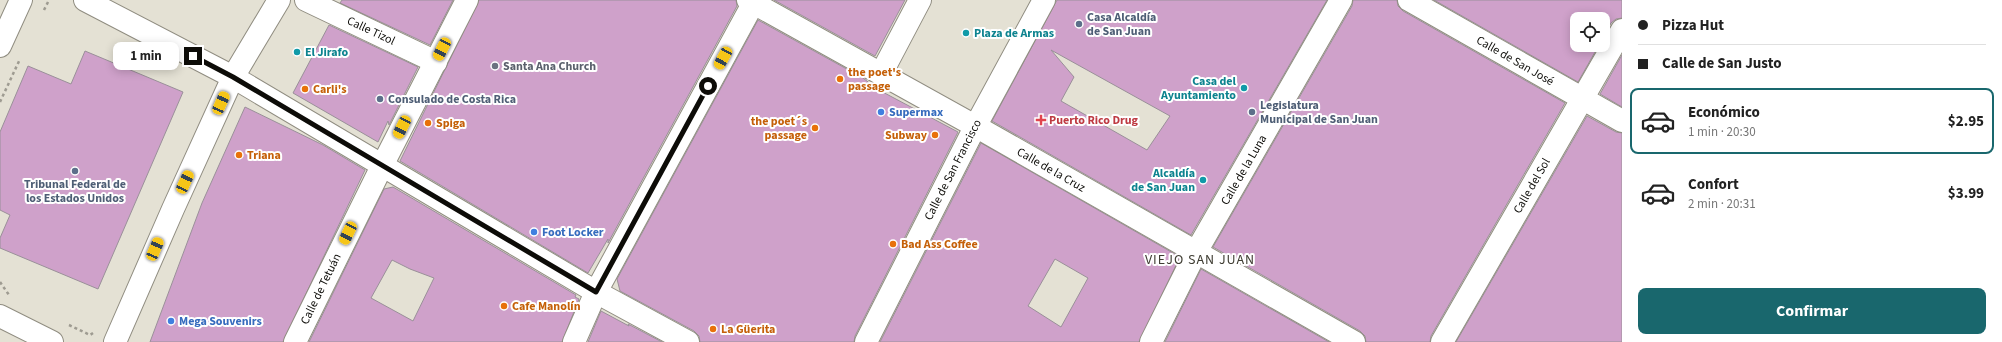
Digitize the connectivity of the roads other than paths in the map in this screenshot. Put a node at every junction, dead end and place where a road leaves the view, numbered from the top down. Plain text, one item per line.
1 (21, 0) edge
2 (85, 0) edge
3 (278, 0) edge
4 (306, 0) edge
5 (467, 0) edge
6 (920, 0) edge
7 (1044, 0) edge
8 (1341, 0) edge
9 (1409, 0) edge
10 (752, 1) edge
11 (1622, 30) edge
12 (0, 46) edge
13 (436, 62) junction
14 (881, 74) junction
15 (233, 77) junction
16 (1582, 99) junction
17 (1622, 121) edge
18 (975, 127) junction
19 (382, 166) junction
20 (1196, 252) junction
21 (596, 292) junction
22 (0, 316) edge
23 (106, 337) edge
24 (52, 342) edge
25 (295, 342) edge
26 (574, 342) edge
27 (688, 342) edge
28 (866, 342) edge
29 (1151, 342) edge
30 (1354, 342) edge
31 (1442, 342) edge

1 - 12 street
2 - 15 street
3 - 15 street
4 - 13 street, Calle Tizol
5 - 13 street, Calle de Tetuán
6 - 14 street
7 - 18 street, Calle de San Francisco
8 - 20 street, Calle de la Luna
9 - 16 street, Calle de San José
10 - 14 street, Calle de la Cruz
10 - 21 street
11 - 16 street, Calle del Sol
13 - 19 street, Calle de Tetuán
14 - 18 street, Calle de la Cruz
15 - 19 street
15 - 23 street
16 - 17 street, Calle de San José
16 - 31 street, Calle del Sol
18 - 20 street, Calle de la Cruz
18 - 28 street, Calle de San Francisco
19 - 21 street
19 - 25 street, Calle de Tetuán
20 - 29 street, Calle de la Luna
20 - 30 street, Calle de la Cruz
21 - 26 street
21 - 27 street
22 - 24 street

